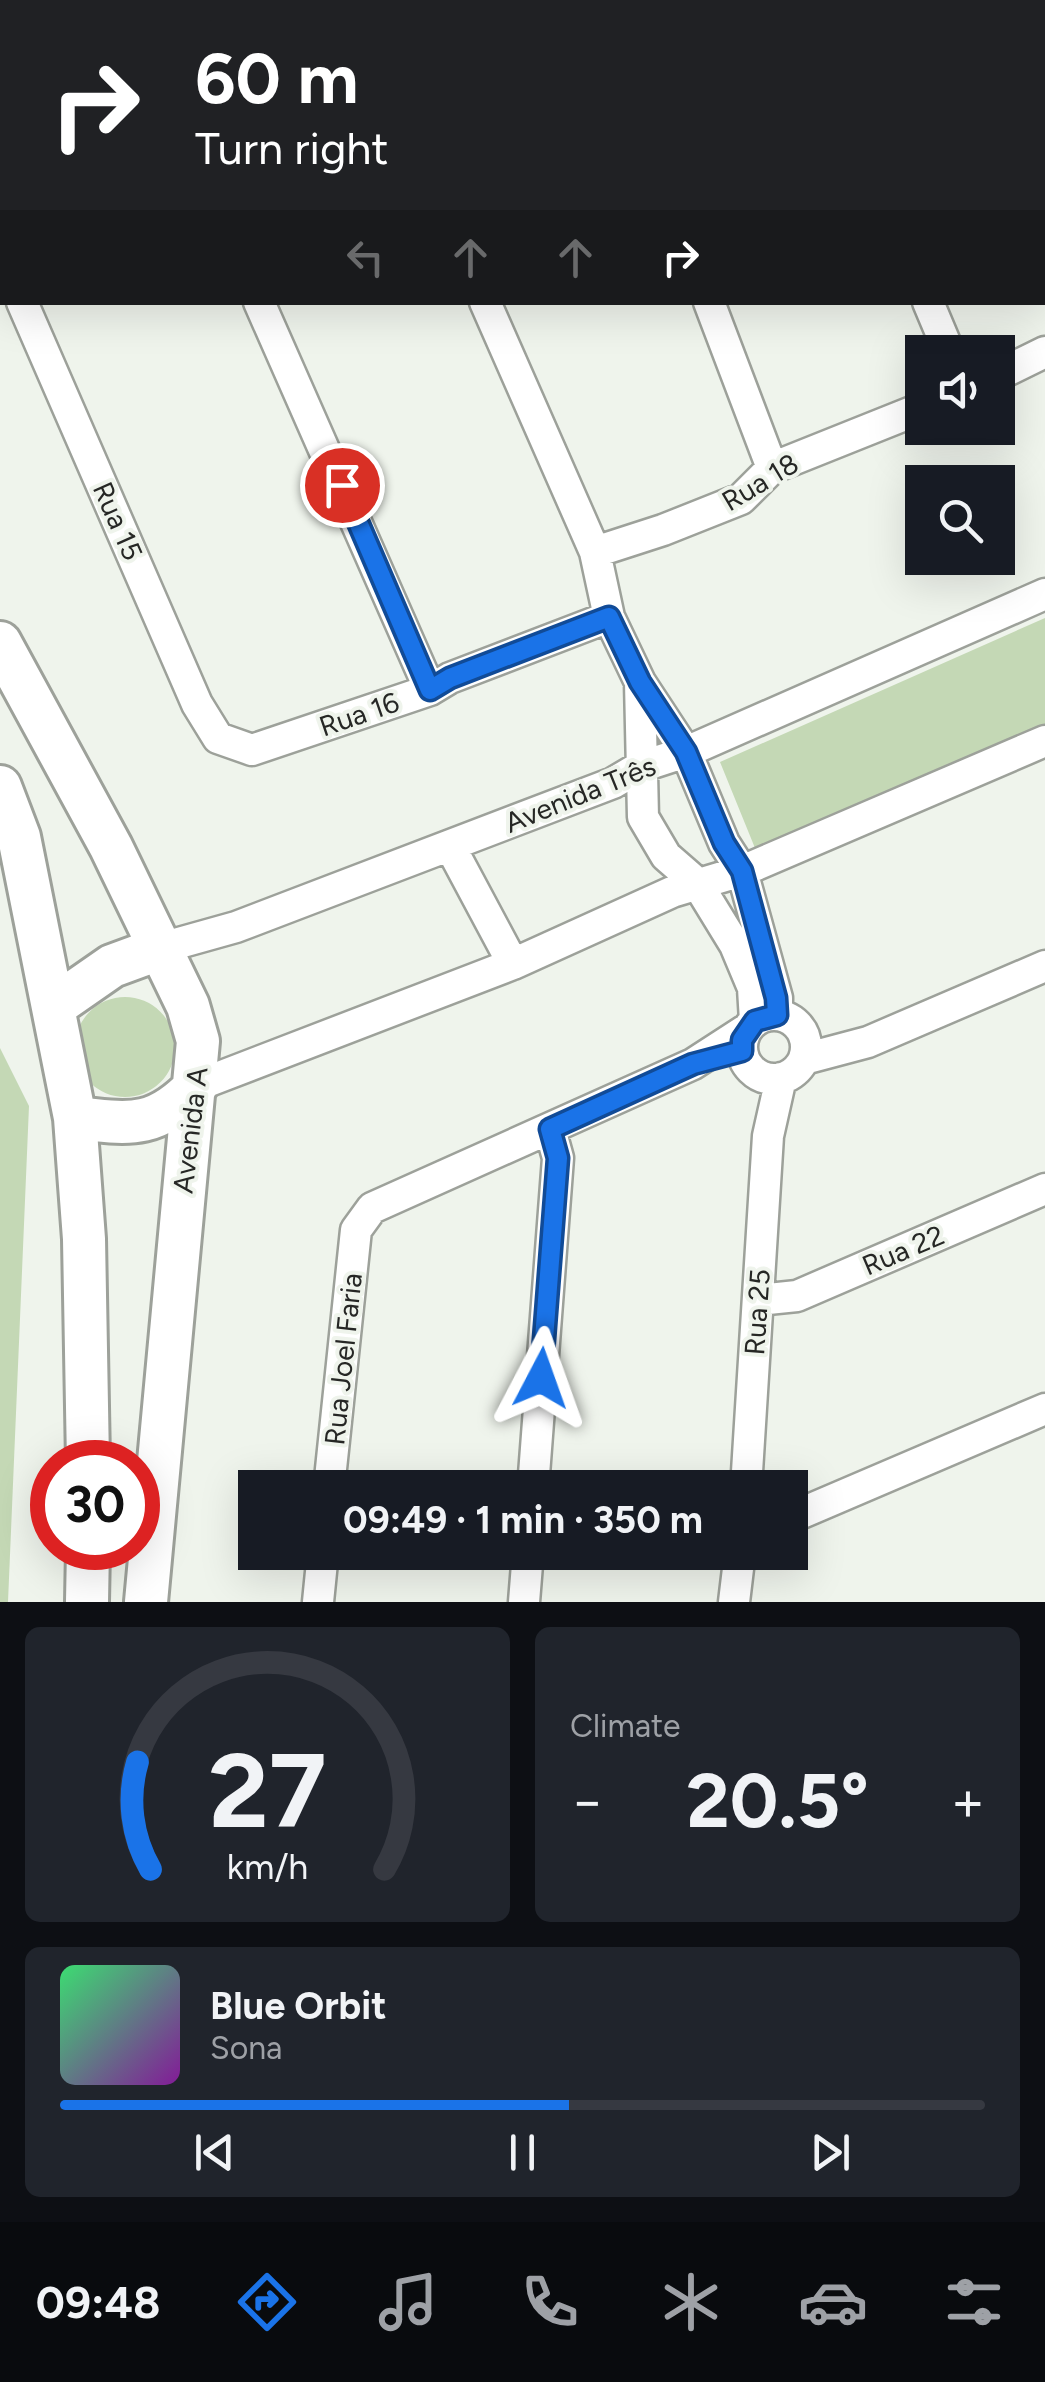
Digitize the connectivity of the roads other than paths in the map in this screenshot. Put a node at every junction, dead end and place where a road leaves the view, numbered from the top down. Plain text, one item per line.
1 (23, 305) edge
2 (260, 305) edge
3 (486, 305) edge
4 (710, 305) edge
5 (929, 305) edge
6 (942, 335) edge
7 (1045, 352) edge
8 (1015, 367) edge
9 (905, 415) edge
10 (772, 468) junction
11 (595, 552) junction
12 (1045, 594) edge
13 (609, 617) junction
14 (0, 644) edge
15 (640, 682) junction
16 (430, 690) junction
17 (218, 738) joint
18 (1045, 740) edge
19 (686, 752) junction
20 (640, 767) junction
21 (0, 787) edge
22 (450, 846) junction
23 (742, 871) junction
24 (697, 883) junction
25 (161, 948) junction
26 (513, 964) junction
27 (1045, 966) edge
28 (53, 1007) junction
29 (755, 1029) junction
30 (788, 1062) junction
31 (196, 1086) junction
32 (75, 1118) junction
33 (550, 1129) junction
34 (1045, 1189) edge
35 (758, 1300) junction
36 (1045, 1409) edge
37 (88, 1440) edge
38 (332, 1470) edge
39 (534, 1470) edge
40 (747, 1470) edge
41 (808, 1510) edge
42 (88, 1570) edge
43 (321, 1570) edge
44 (527, 1570) edge
45 (738, 1570) edge
46 (87, 1602) edge
47 (146, 1602) edge
48 (318, 1602) edge
49 (524, 1602) edge
50 (734, 1602) edge

1 - 17 street, Rua 15
2 - 16 street
3 - 11 street
4 - 10 street
5 - 6 street
7 - 8 street
9 - 10 street, Rua 18
10 - 11 street, Rua 18
11 - 13 street
12 - 19 street, Avenida Três
13 - 15 street
13 - 16 street, Rua 16
14 - 25 main road, Avenida A
15 - 19 street
15 - 20 street
16 - 17 street, Rua 16
18 - 23 street
19 - 20 street, Avenida Três
19 - 23 street
20 - 22 street, Avenida Três
20 - 24 street
21 - 28 main road
22 - 25 street, Avenida Três
22 - 26 street
23 - 24 street
23 - 29 street
24 - 26 street
24 - 29 street
25 - 28 main road
25 - 31 main road, Avenida A
26 - 31 street
27 - 30 street
28 - 32 main road
29 - 30 street
29 - 30 street
29 - 33 street
30 - 35 street, Rua 25
31 - 32 main road
31 - 47 main road, Avenida A
32 - 37 main road
33 - 38 street, Rua Joel Faria
33 - 39 street
34 - 35 street, Rua 22
35 - 40 street, Rua 25
36 - 41 street
42 - 46 main road
43 - 48 street
44 - 49 street
45 - 50 street

